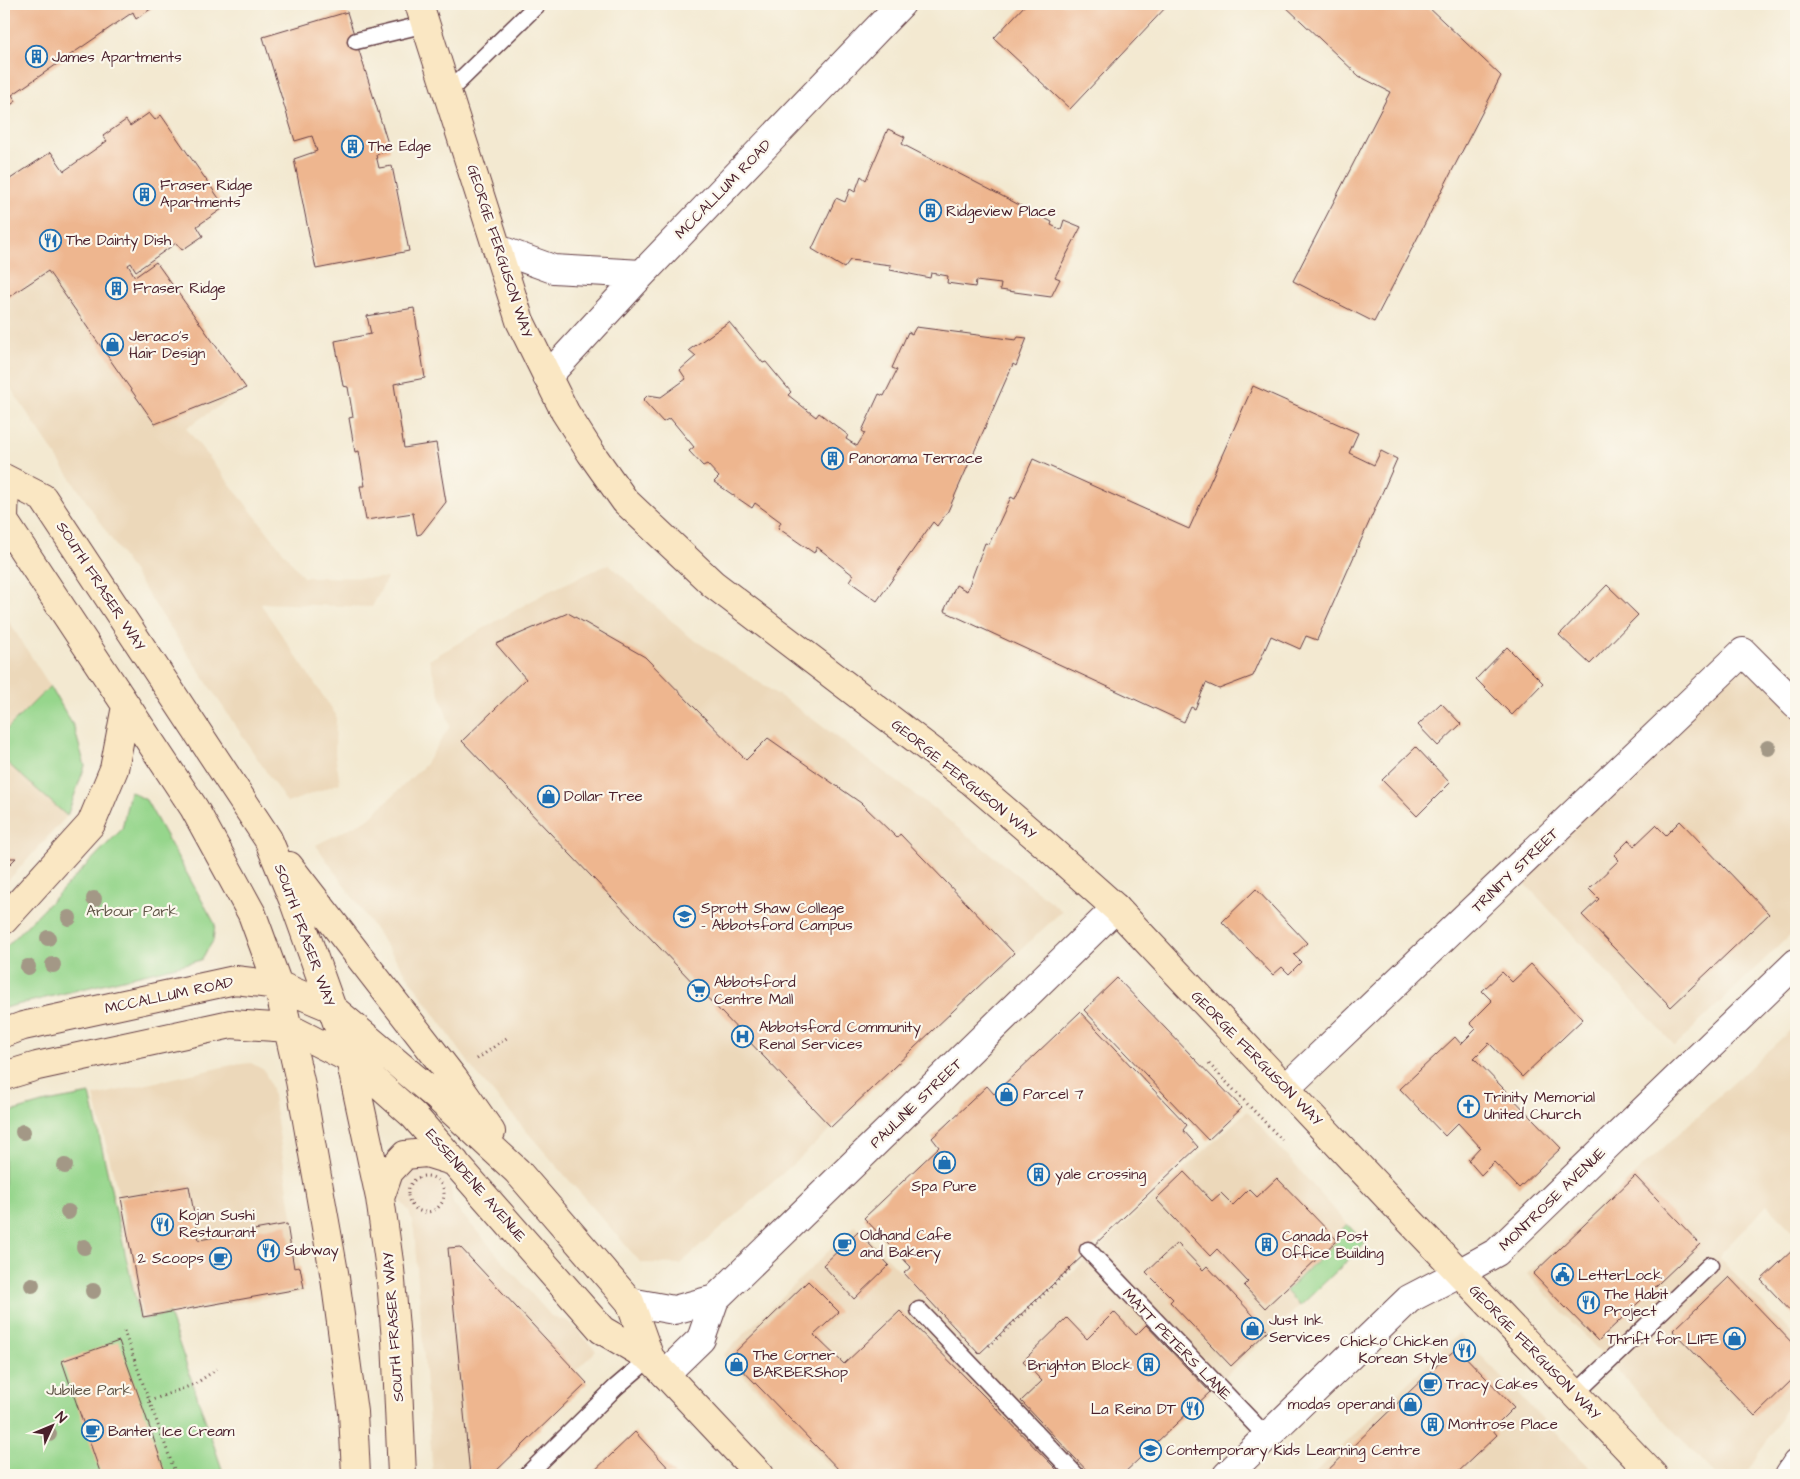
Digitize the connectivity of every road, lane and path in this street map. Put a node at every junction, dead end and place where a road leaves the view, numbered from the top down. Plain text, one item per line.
1 (538, 4) edge
2 (900, 4) edge
3 (422, 14) edge
4 (356, 42) dead end
5 (448, 92) junction
6 (498, 249) junction
7 (642, 274) junction
8 (546, 377) junction
9 (4, 479) edge
10 (1796, 705) edge
11 (126, 706) junction
12 (268, 838) junction
13 (1116, 908) junction
14 (4, 920) edge
15 (1796, 963) edge
16 (278, 985) junction
17 (332, 1008) junction
18 (289, 1028) junction
19 (4, 1033) edge
20 (508, 1037) dead end
21 (350, 1059) junction
22 (472, 1063) dead end
23 (1209, 1064) dead end
24 (4, 1076) edge
25 (1286, 1088) junction
26 (1282, 1140) dead end
27 (455, 1162) junction
28 (517, 1171) junction
29 (444, 1193) joint
30 (380, 1198) junction
31 (1092, 1254) joint
32 (1710, 1265) dead end
33 (1459, 1273) junction
34 (715, 1298) junction
35 (630, 1302) junction
36 (919, 1310) dead end
37 (124, 1331) dead end
38 (970, 1364) junction
39 (657, 1366) junction
40 (217, 1369) dead end
41 (1575, 1394) junction
42 (149, 1401) junction
43 (1267, 1437) junction
44 (1796, 1464) edge
45 (176, 1475) edge
46 (356, 1475) edge
47 (402, 1475) edge
48 (527, 1475) edge
49 (760, 1475) edge
50 (1076, 1475) edge
51 (1228, 1475) edge
52 (1653, 1475) edge
53 (1790, 1475) edge

1 - 5 lane
2 - 7 street, MCCALLUM ROAD
3 - 4 lane
3 - 5 main road, GEORGE FERGUSON WAY
5 - 6 main road, GEORGE FERGUSON WAY
6 - 7 street
6 - 8 main road, GEORGE FERGUSON WAY
7 - 8 street, MCCALLUM ROAD
8 - 13 main road, GEORGE FERGUSON WAY
9 - 11 main road, SOUTH FRASER WAY
9 - 12 main road, SOUTH FRASER WAY
10 - 25 street, TRINITY STREET
11 - 14 main road
11 - 16 main road, SOUTH FRASER WAY
12 - 17 main road, SOUTH FRASER WAY
12 - 28 main road
13 - 25 main road, GEORGE FERGUSON WAY
13 - 34 street, PAULINE STREET
15 - 33 street, MONTROSE AVENUE
16 - 17 main road, MCCALLUM ROAD
16 - 18 main road, SOUTH FRASER WAY
16 - 19 main road, MCCALLUM ROAD
17 - 21 main road, SOUTH FRASER WAY
17 - 28 main road, ESSENDENE AVENUE
18 - 21 main road, ESSENDENE AVENUE
18 - 24 main road
18 - 46 main road, SOUTH FRASER WAY
20 - 22 path
21 - 27 main road, ESSENDENE AVENUE
21 - 30 main road, SOUTH FRASER WAY
23 - 26 path
25 - 33 main road, GEORGE FERGUSON WAY
27 - 30 main road
27 - 39 main road, ESSENDENE AVENUE
28 - 35 main road, ESSENDENE AVENUE
29 - 29 path
30 - 47 main road, SOUTH FRASER WAY
31 - 38 path
31 - 43 lane, MATT PETERS LANE
32 - 41 lane
33 - 41 main road, GEORGE FERGUSON WAY
33 - 43 street, MONTROSE AVENUE
34 - 35 street, PAULINE STREET
34 - 39 street, PAULINE STREET
35 - 39 main road, ESSENDENE AVENUE
36 - 38 lane
37 - 42 path
38 - 50 lane
39 - 48 lane
39 - 49 main road, ESSENDENE AVENUE
40 - 42 path
41 - 52 main road, GEORGE FERGUSON WAY
42 - 45 path
43 - 51 street, MONTROSE AVENUE
44 - 53 street

